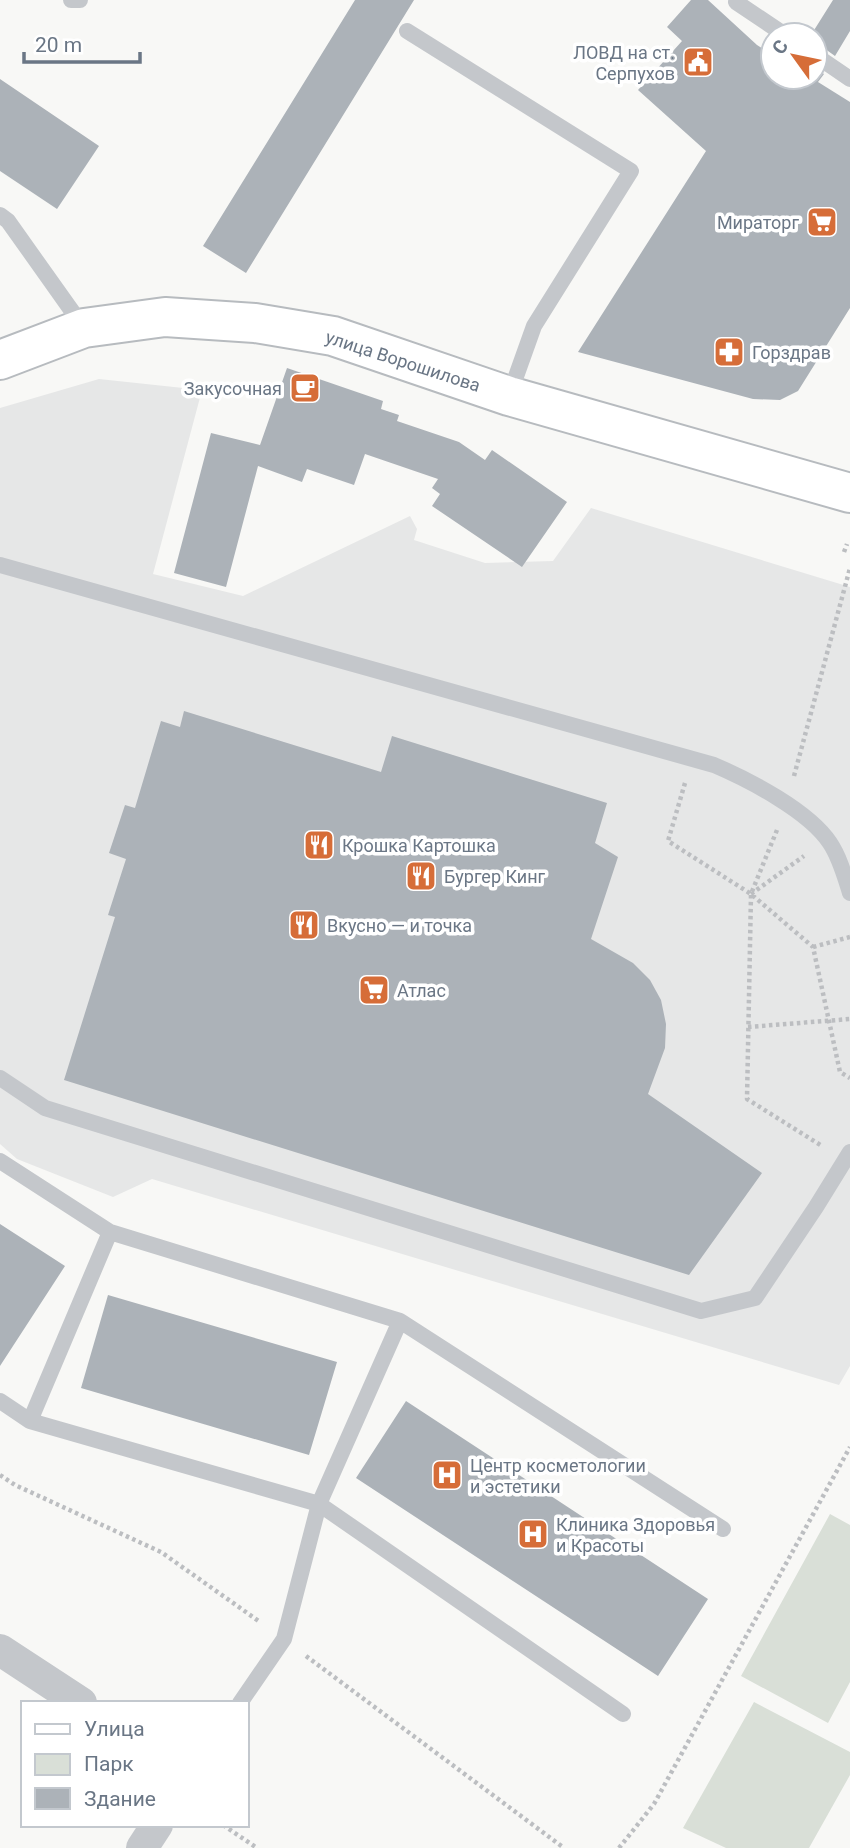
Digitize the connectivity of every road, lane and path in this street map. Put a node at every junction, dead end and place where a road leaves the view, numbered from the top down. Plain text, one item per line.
1 (71, 0) edge
2 (80, 0) edge
3 (736, 2) dead end
4 (764, 21) edge
5 (407, 31) dead end
6 (829, 65) edge
7 (850, 79) edge
8 (0, 215) edge
9 (84, 328) junction
10 (0, 360) edge
11 (509, 396) junction
12 (850, 493) edge
13 (847, 544) dead end
14 (844, 552) dead end
15 (0, 565) edge
16 (850, 568) edge
17 (692, 758) junction
18 (794, 777) dead end
19 (777, 829) dead end
20 (807, 853) dead end
21 (751, 894) junction
22 (850, 894) edge
23 (850, 937) edge
24 (813, 947) junction
25 (850, 1019) edge
26 (829, 1021) junction
27 (748, 1027) junction
28 (0, 1078) edge
29 (850, 1078) edge
30 (847, 1156) edge
31 (0, 1161) edge
32 (110, 1232) junction
33 (400, 1321) junction
34 (0, 1401) edge
35 (30, 1421) junction
36 (850, 1447) edge
37 (319, 1504) junction
38 (723, 1529) dead end
39 (0, 1650) edge
40 (78, 1701) edge
41 (241, 1701) edge
42 (623, 1714) dead end
43 (156, 1827) edge
44 (226, 1827) edge
45 (142, 1848) edge
46 (257, 1848) edge
47 (619, 1848) edge

1 - 2 lane
3 - 4 lane
5 - 11 lane
6 - 7 lane
8 - 9 lane
9 - 10 main road, улица Ворошилова
9 - 11 main road, улица Ворошилова
11 - 12 main road, улица Ворошилова
13 - 14 path
15 - 17 lane
16 - 18 path
17 - 21 path
17 - 22 lane
19 - 21 path
20 - 21 path
21 - 24 path
21 - 27 path
23 - 24 path
24 - 26 path
25 - 26 path
26 - 27 path
26 - 29 path
27 - 30 path
28 - 30 lane
31 - 32 lane
32 - 33 lane
32 - 35 lane
33 - 37 lane
33 - 38 lane
34 - 35 lane
35 - 37 lane
36 - 47 path
37 - 41 lane
37 - 42 lane
39 - 40 street
43 - 45 street
44 - 46 path

